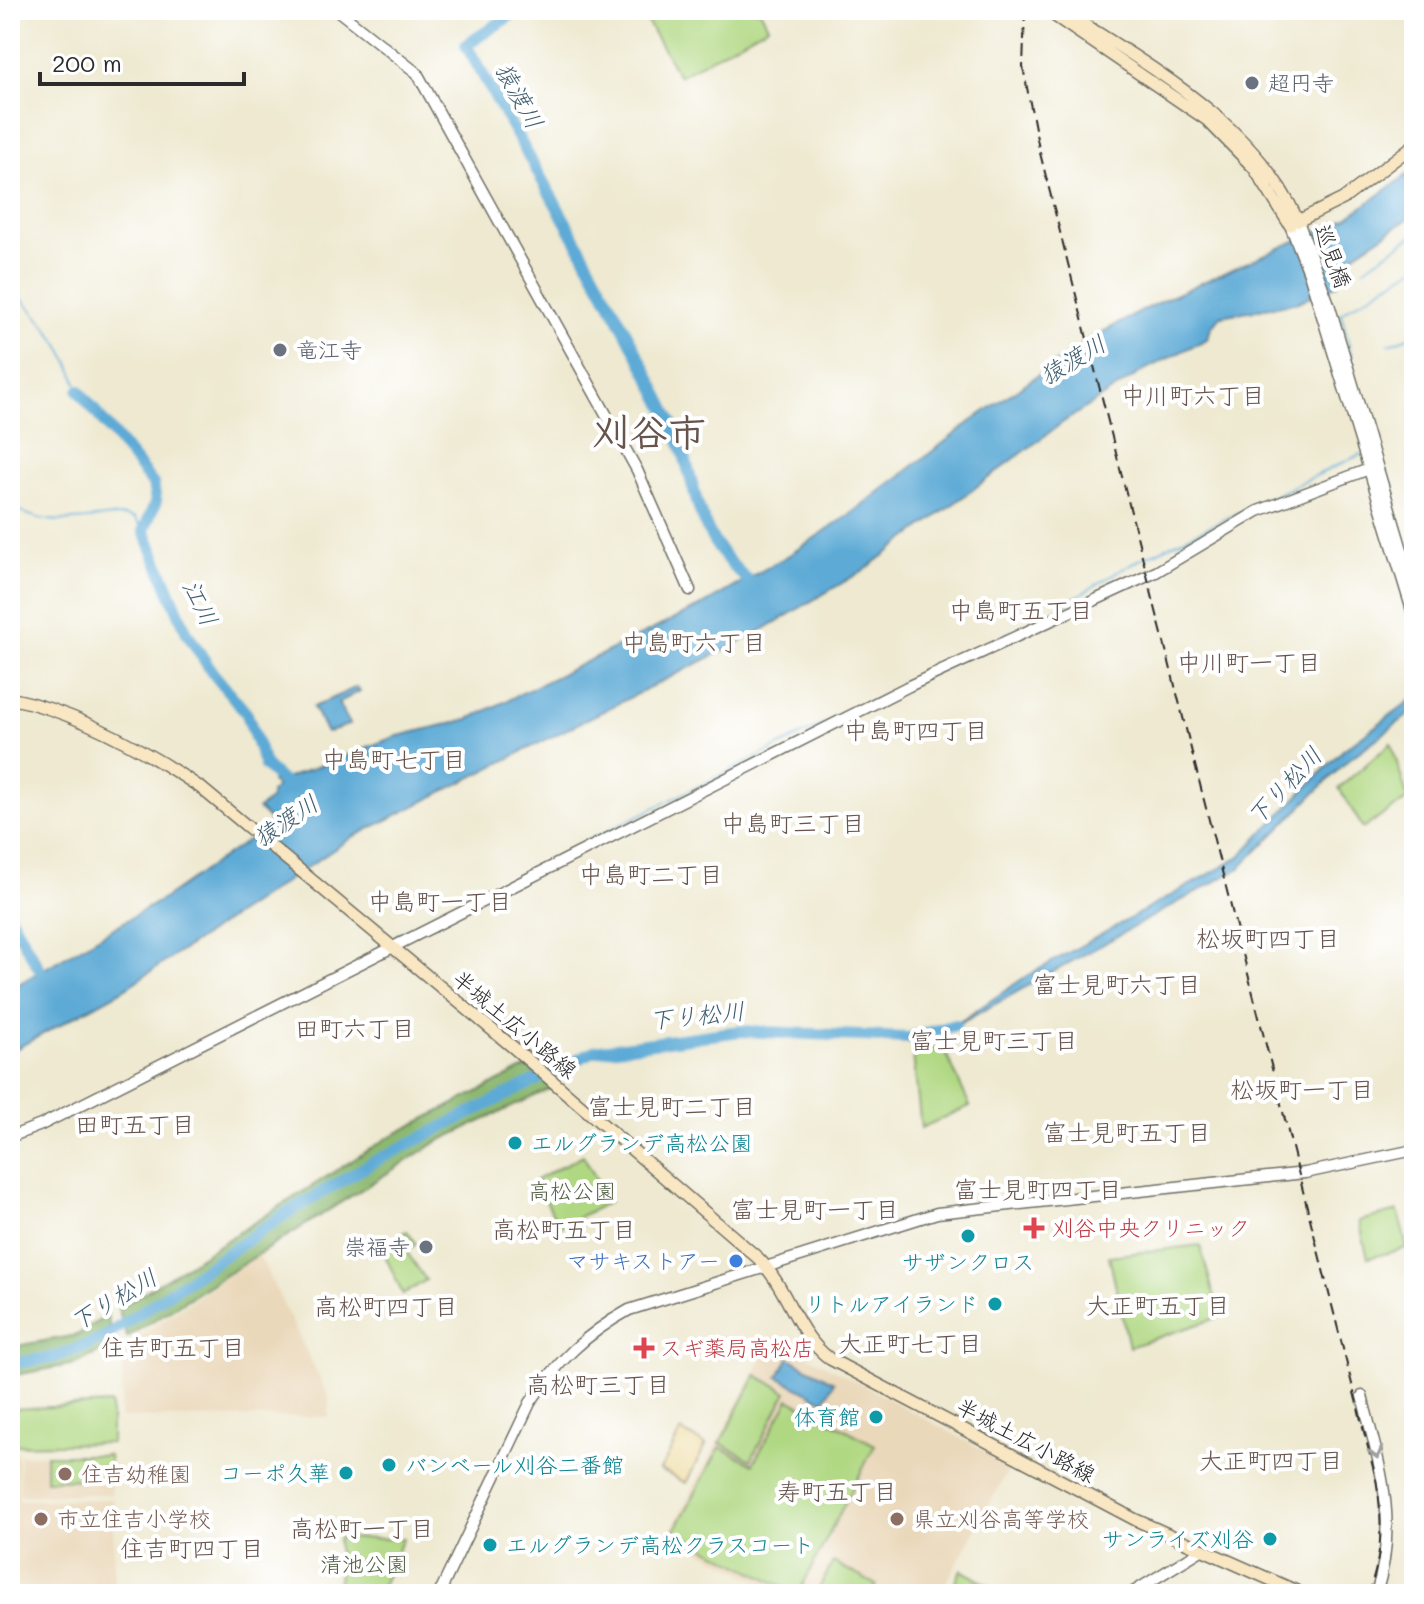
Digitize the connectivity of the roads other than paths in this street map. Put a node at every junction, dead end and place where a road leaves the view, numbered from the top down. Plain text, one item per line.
1 (337, 10) edge
2 (1046, 10) edge
3 (1062, 10) edge
4 (1414, 145) edge
5 (1293, 225) junction
6 (1372, 461) junction
7 (690, 590) dead end
8 (1414, 590) edge
9 (1414, 617) edge
10 (10, 698) edge
11 (396, 949) junction
12 (10, 1137) edge
13 (1414, 1150) edge
14 (767, 1267) junction
15 (1362, 1396) dead end
16 (1203, 1549) junction
17 (439, 1594) edge
18 (1130, 1594) edge
19 (1303, 1594) edge
20 (1376, 1594) edge

1 - 7 street
2 - 5 main road
3 - 5 main road
4 - 5 main road
5 - 6 street, 巡見橋
6 - 8 street
6 - 9 street
6 - 11 street
10 - 11 main road, 半城土広小路線
11 - 12 street
11 - 14 main road, 半城土広小路線
13 - 14 street
14 - 16 main road, 半城土広小路線
14 - 17 street
15 -> 20 street
16 - 18 street
16 - 19 main road, 半城土広小路線

